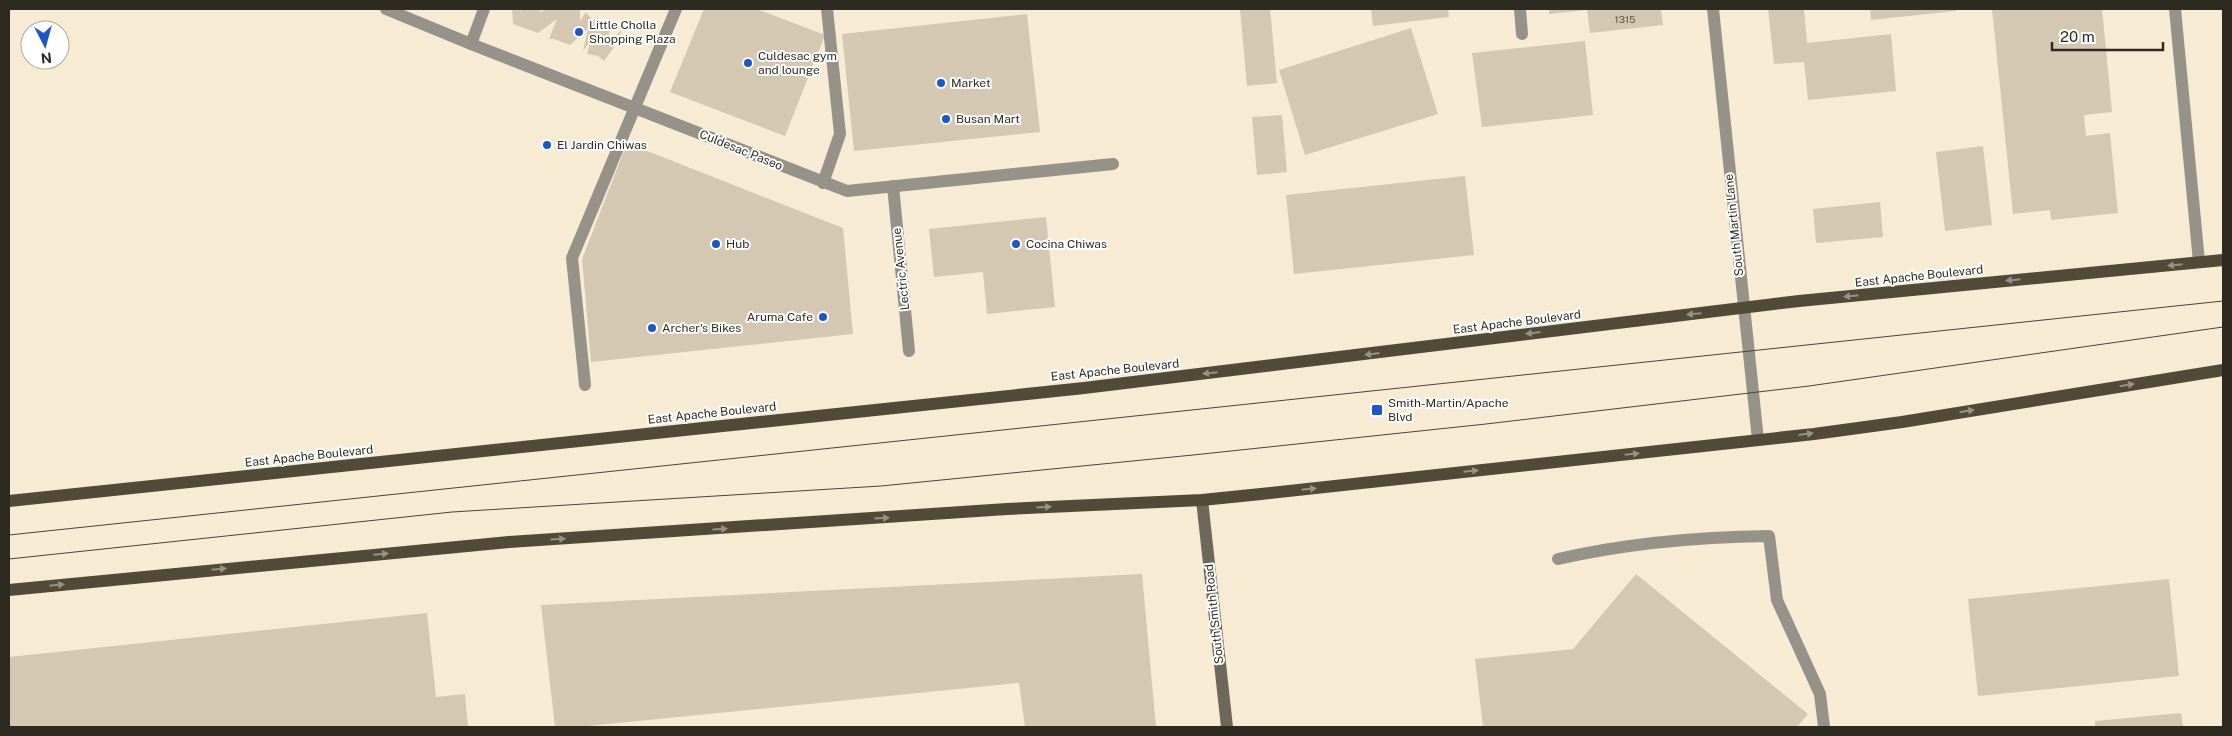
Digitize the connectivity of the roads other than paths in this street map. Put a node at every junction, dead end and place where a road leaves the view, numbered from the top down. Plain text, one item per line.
1 (386, 9) edge
2 (484, 9) edge
3 (676, 9) edge
4 (827, 9) edge
5 (1520, 9) edge
6 (1713, 9) edge
7 (2175, 9) edge
8 (1522, 34) dead end
9 (471, 44) junction
10 (635, 108) junction
11 (1113, 164) dead end
12 (823, 183) junction
13 (893, 186) junction
14 (2223, 260) edge
15 (2199, 262) junction
16 (1743, 309) junction
17 (909, 351) dead end
18 (2223, 370) edge
19 (585, 385) dead end
20 (1758, 440) junction
21 (1202, 500) junction
22 (9, 501) edge
23 (1558, 559) dead end
24 (9, 590) edge
25 (1227, 727) edge
26 (1824, 727) edge

1 - 9 street, Culdesac Paseo
2 - 9 street
3 - 10 street
4 - 12 street
5 - 8 street
6 - 16 street, South Martin Lane
7 - 15 street
9 - 10 street, Culdesac Paseo
10 - 12 street, Culdesac Paseo
10 - 19 street
11 - 13 street, Culdesac Paseo
12 - 13 street, Culdesac Paseo
13 - 17 street, Lectric Avenue
14 - 15 main road, East Apache Boulevard
15 -> 16 main road, East Apache Boulevard
16 - 20 street, South Martin Lane
16 -> 22 main road, East Apache Boulevard
20 -> 18 main road
21 -> 20 main road
24 -> 21 main road
21 - 25 street, South Smith Road
23 - 26 street

